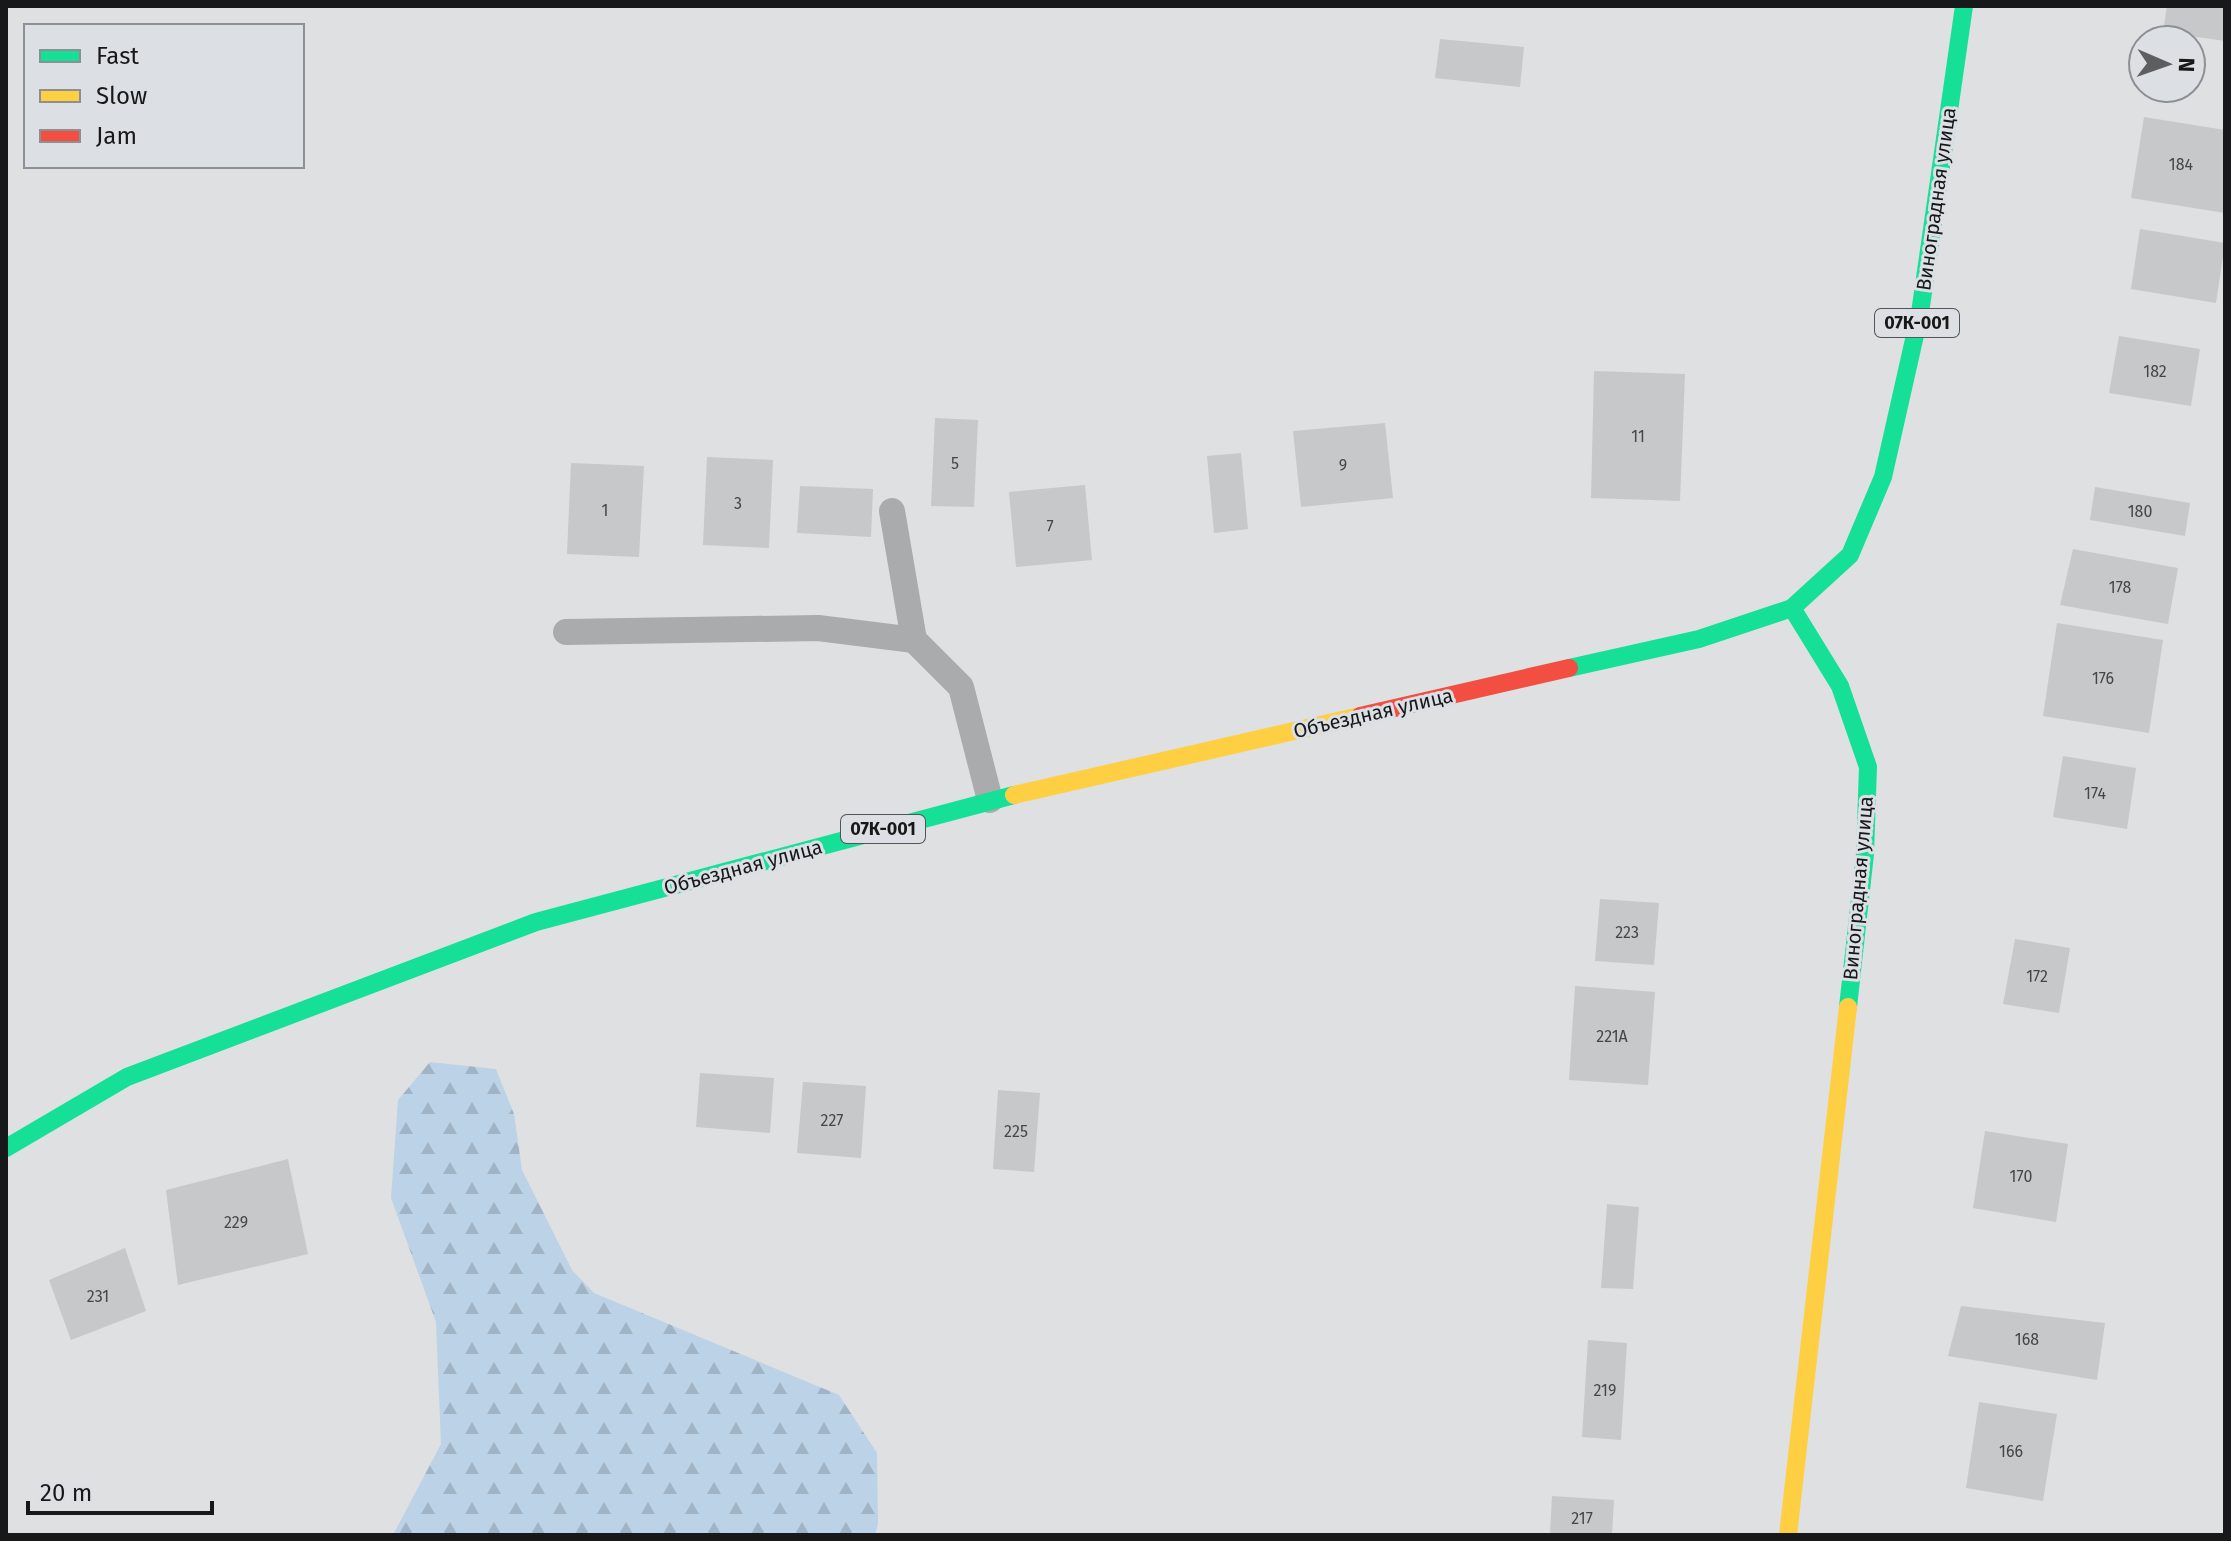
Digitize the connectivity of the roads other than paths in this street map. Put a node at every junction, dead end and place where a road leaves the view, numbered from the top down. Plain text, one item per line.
1 (1964, 6) edge
2 (892, 511) dead end
3 (1792, 608) junction
4 (566, 632) dead end
5 (914, 640) junction
6 (990, 800) junction
7 (6, 1148) edge
8 (1788, 1535) edge

1 - 3 main road, Виноградная улица / 07К-001
2 - 5 lane
3 - 6 main road, Объездная улица / 07К-001
3 - 8 main road, Виноградная улица
4 - 5 lane
5 - 6 lane
6 - 7 main road, Объездная улица / 07К-001

